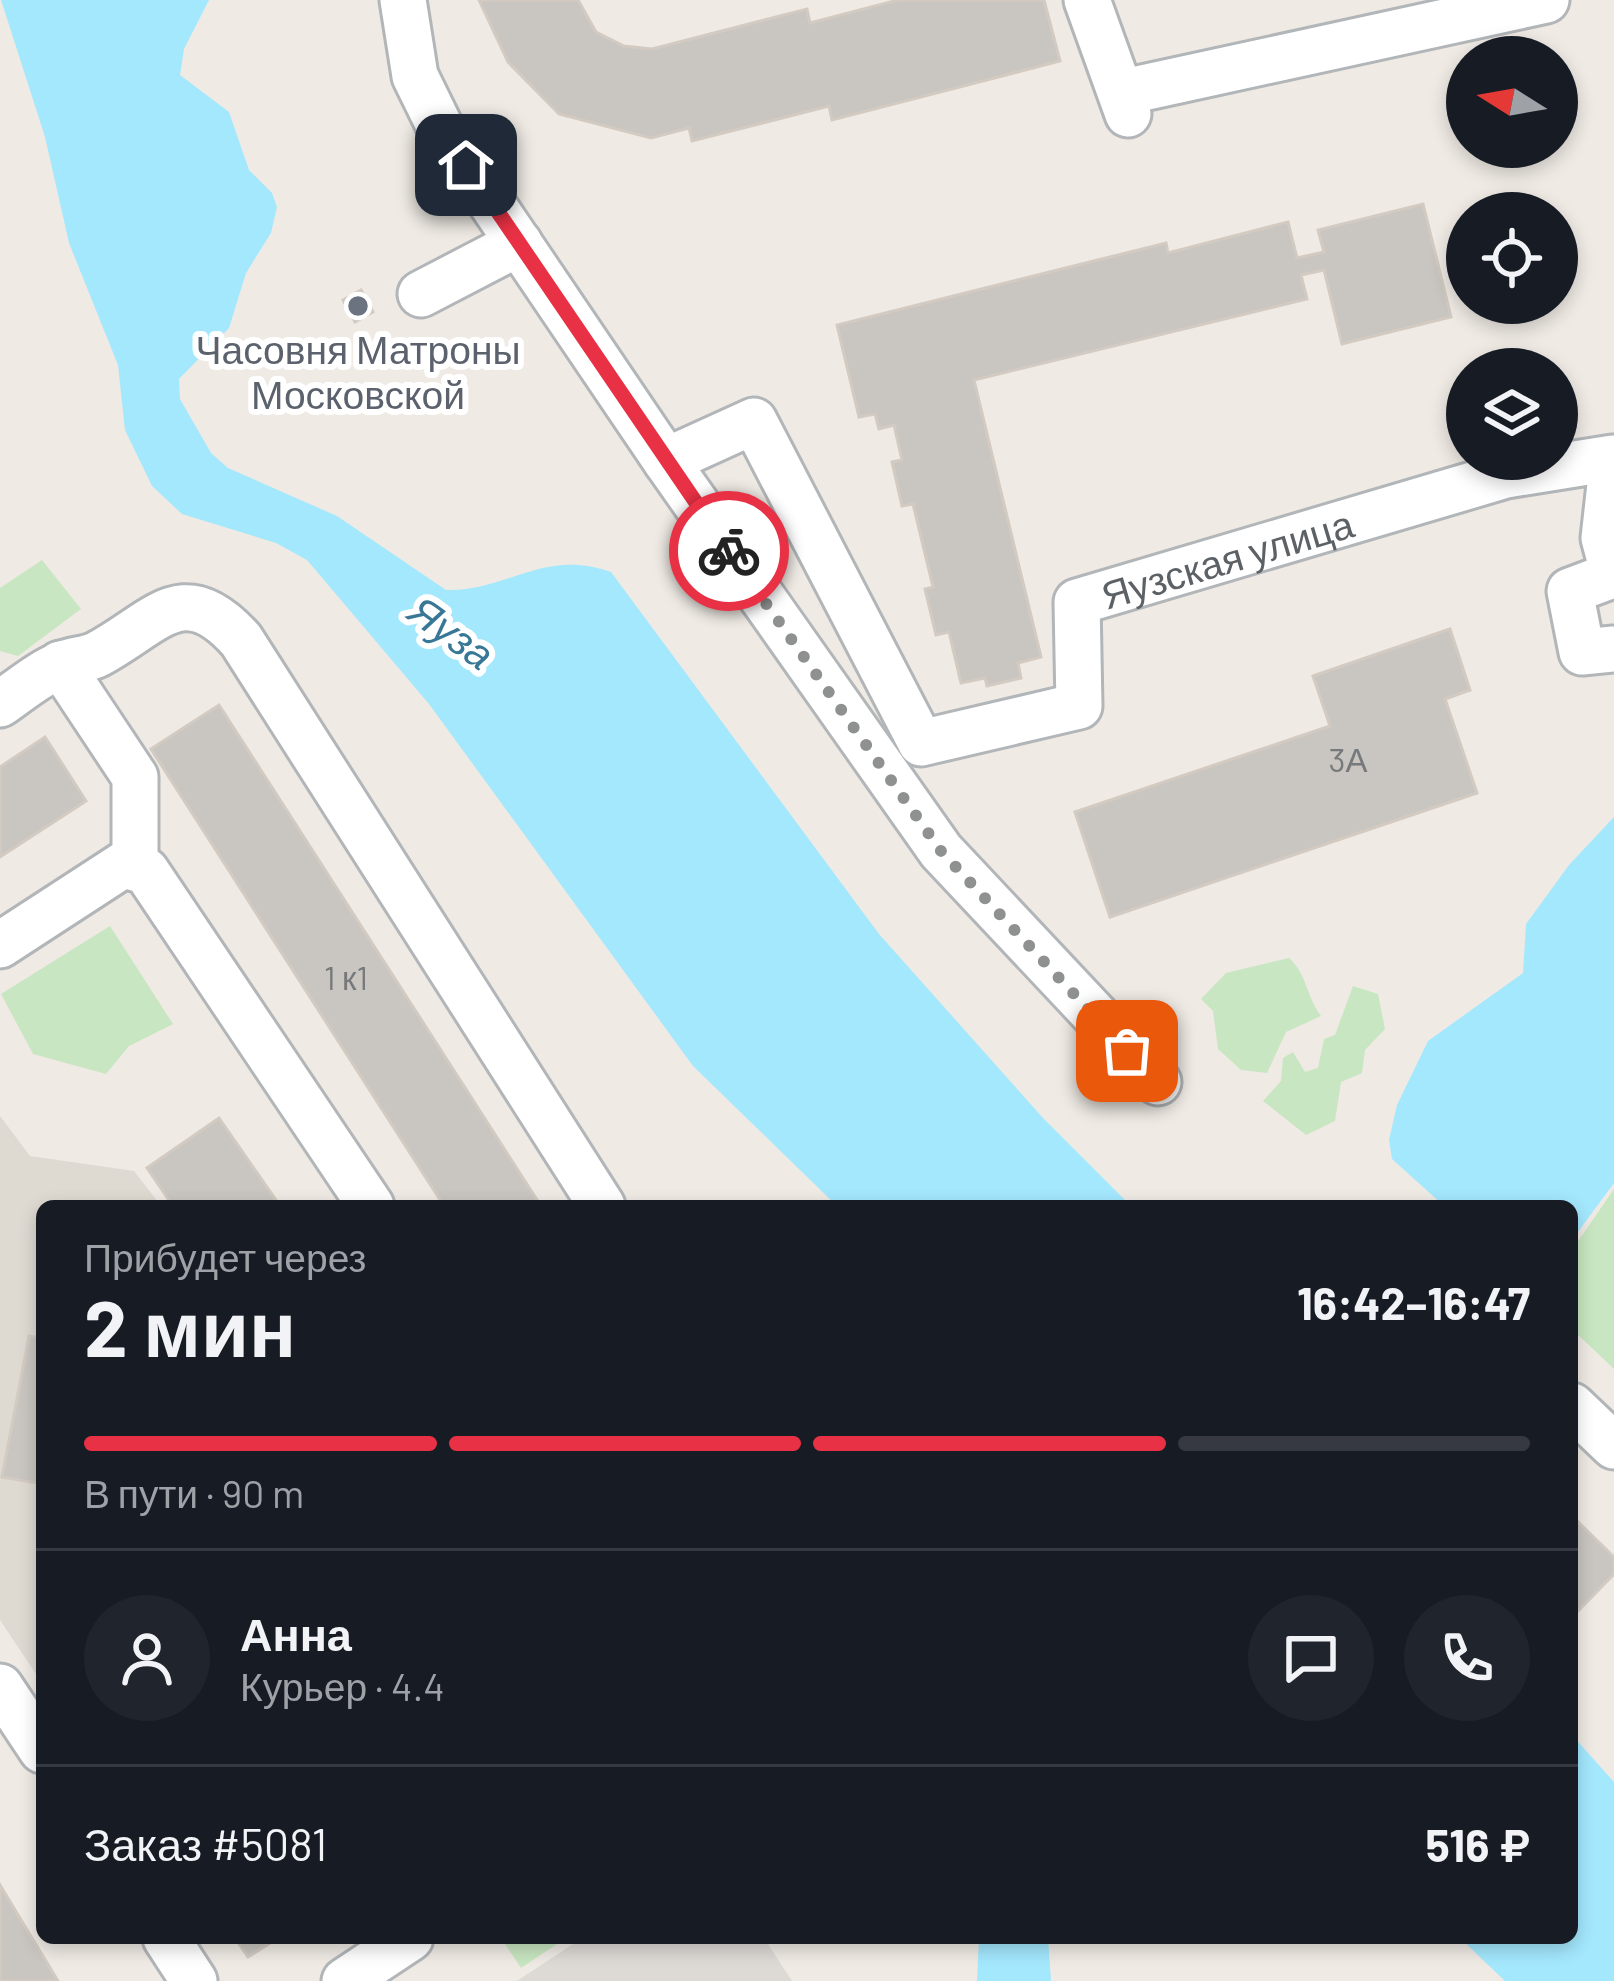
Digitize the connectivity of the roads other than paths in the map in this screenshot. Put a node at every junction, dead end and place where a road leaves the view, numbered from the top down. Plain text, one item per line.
1 (403, 0) edge
2 (1087, 0) edge
3 (1546, 0) edge
4 (519, 243) junction
5 (421, 294) dead end
6 (1613, 455) edge
7 (666, 461) junction
8 (1612, 575) edge
9 (1614, 649) edge
10 (60, 664) junction
11 (0, 704) edge
12 (135, 864) junction
13 (0, 945) edge
14 (1158, 1082) dead end
15 (367, 1200) edge
16 (598, 1200) edge
17 (1578, 1412) edge
18 (1614, 1446) edge
19 (0, 1687) edge
20 (36, 1741) edge
21 (170, 1944) edge
22 (401, 1944) edge
23 (194, 1981) edge
24 (345, 1981) edge

1 - 4 street
2 - 3 street
4 - 5 street
4 - 7 street
6 - 7 street, Яузская улица
6 - 8 street, Яузская улица
7 - 14 street
8 - 9 street
10 - 11 street
10 - 12 street
10 - 16 street
12 - 13 street
12 - 15 street
17 - 18 street
19 - 20 street
21 - 23 street
22 - 24 street

